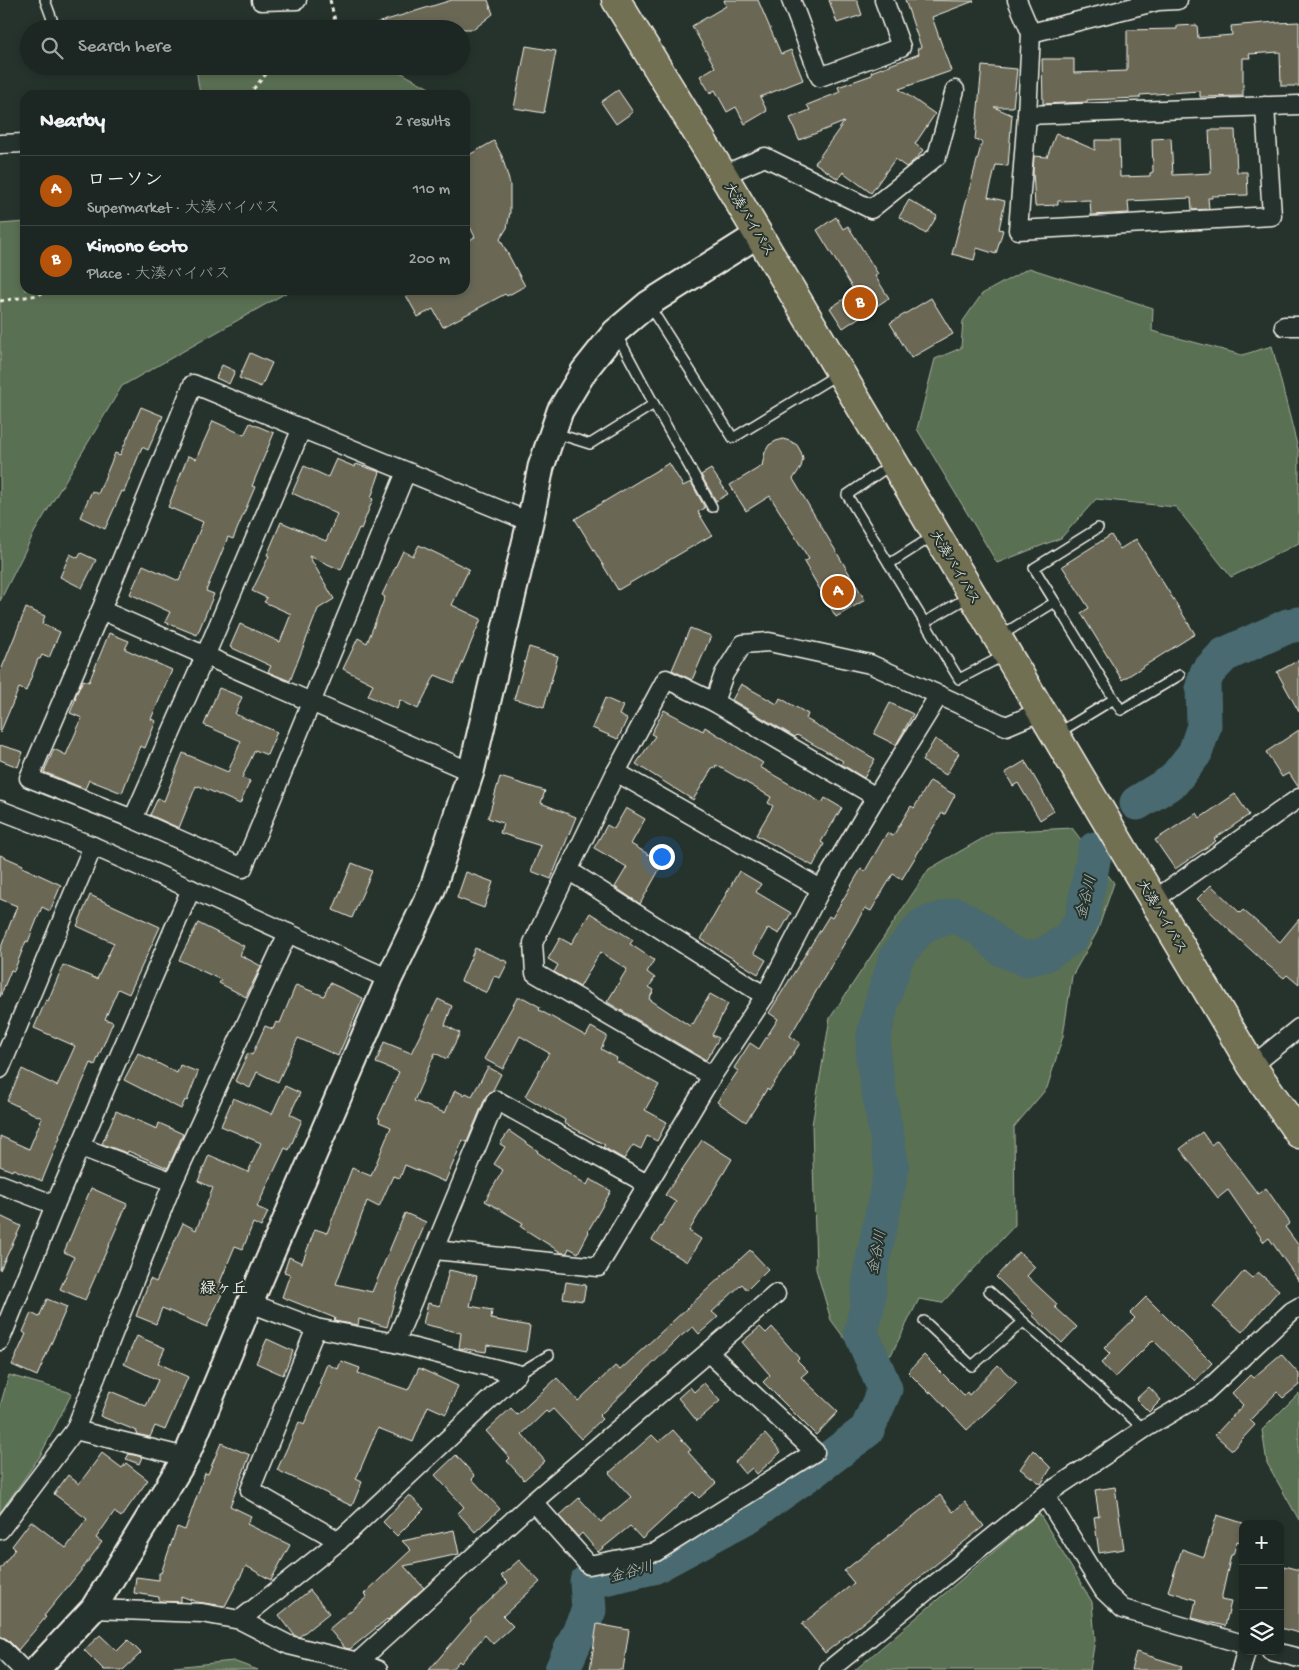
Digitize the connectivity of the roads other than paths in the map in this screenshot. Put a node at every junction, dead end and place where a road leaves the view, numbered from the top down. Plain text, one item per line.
1 (45, 0) edge
2 (297, 0) edge
3 (616, 0) edge
4 (791, 0) edge
5 (884, 0) edge
6 (1017, 0) edge
7 (1178, 0) edge
8 (261, 1) edge
9 (52, 18) dead end
10 (1031, 33) junction
11 (955, 90) dead end
12 (1299, 105) edge
13 (1266, 106) junction
14 (1028, 115) junction
15 (1299, 115) edge
16 (20, 143) edge
17 (0, 144) edge
18 (723, 175) junction
19 (759, 234) junction
20 (648, 304) junction
21 (615, 332) junction
22 (841, 373) junction
23 (654, 404) junction
24 (302, 428) junction
25 (552, 432) junction
26 (894, 463) junction
27 (406, 472) junction
28 (712, 507) dead end
29 (530, 522) junction
30 (1098, 528) dead end
31 (937, 534) junction
32 (889, 564) junction
33 (973, 594) junction
34 (1055, 602) junction
35 (101, 610) junction
36 (925, 622) junction
37 (1003, 646) junction
38 (206, 654) junction
39 (1180, 675) dead end
40 (939, 695) junction
41 (1114, 699) junction
42 (310, 702) junction
43 (714, 702) junction
44 (1042, 711) junction
45 (1056, 734) junction
46 (471, 772) junction
47 (616, 772) junction
48 (876, 797) junction
49 (1299, 798) edge
50 (0, 810) edge
51 (133, 820) junction
52 (93, 846) junction
53 (568, 870) junction
54 (191, 889) junction
55 (821, 889) junction
56 (1154, 900) junction
57 (288, 933) junction
58 (389, 979) junction
59 (765, 996) junction
60 (1299, 1028) edge
61 (1252, 1066) junction
62 (0, 1069) edge
63 (712, 1076) junction
64 (1299, 1134) edge
65 (81, 1147) junction
66 (173, 1182) junction
67 (0, 1184) edge
68 (647, 1184) junction
69 (55, 1205) junction
70 (435, 1250) junction
71 (989, 1291) dead end
72 (776, 1294) dead end
73 (250, 1303) junction
74 (1299, 1307) edge
75 (924, 1321) dead end
76 (1023, 1322) junction
77 (316, 1328) junction
78 (0, 1341) edge
79 (395, 1343) junction
80 (709, 1353) junction
81 (549, 1355) dead end
82 (517, 1374) junction
83 (1144, 1429) junction
84 (76, 1430) junction
85 (186, 1457) junction
86 (1045, 1495) junction
87 (533, 1502) junction
88 (0, 1530) edge
89 (339, 1541) junction
90 (93, 1609) junction
91 (240, 1620) junction
92 (1239, 1643) edge
93 (0, 1647) edge
94 (1284, 1654) edge
95 (1245, 1655) edge
96 (1299, 1658) edge
97 (358, 1662) junction
98 (23, 1670) edge
99 (36, 1670) edge
100 (378, 1670) edge
101 (828, 1670) edge
102 (1241, 1670) edge

1 - 9 lane
2 - 8 street
3 - 18 highway, 大湊バイパス
4 - 5 street
6 - 10 street
7 - 10 street
10 - 14 street
11 - 18 street
12 - 13 street
12 - 15 lane
13 - 14 street
13 - 14 street
16 - 17 street
18 - 19 highway, 大湊バイパス
19 - 20 street
19 - 22 highway, 大湊バイパス
20 - 21 street
20 - 22 lane
21 - 23 lane
21 - 25 street
22 - 26 highway, 大湊バイパス
23 - 25 lane
23 - 28 lane
24 - 27 street
24 - 35 street
24 - 38 street
25 - 29 street
26 - 31 highway, 大湊バイパス
26 - 32 lane
27 - 29 street
27 - 42 street
29 - 46 street
30 - 34 lane
31 - 32 lane
31 - 33 highway, 大湊バイパス
32 - 36 lane
33 - 36 lane
33 - 37 highway, 大湊バイパス
34 - 37 lane
34 - 41 lane
35 - 38 street
35 - 51 street
36 - 37 lane
37 - 44 highway, 大湊バイパス
38 - 42 street
38 - 51 street
39 - 41 lane
40 - 43 street
40 - 44 street
40 - 48 street
41 - 45 lane
42 - 46 street
42 - 51 street
43 - 47 street
43 - 48 street
44 - 45 highway, 大湊バイパス
45 - 56 highway, 大湊バイパス
46 - 58 street
47 - 53 street
47 - 55 street
48 - 55 street
49 - 56 street
50 - 52 street
52 - 54 street
52 - 62 street
53 - 59 street
53 - 63 street
54 - 57 street
54 - 65 street
55 - 59 street
56 - 61 highway, 大湊バイパス
57 - 58 street
57 - 66 street
58 - 73 street
59 - 63 street
60 - 61 street
61 - 64 highway, 大湊バイパス
63 - 68 street
65 - 66 street
65 - 69 street
66 - 84 street
67 - 69 street
68 - 70 street
68 - 70 street
69 - 78 street
70 - 79 street
71 - 76 lane
72 - 80 street
73 - 77 street
73 - 85 street
74 - 83 street
75 - 76 lane
76 - 83 lane
77 - 79 street
77 - 89 street
79 - 82 street
80 - 87 street
80 - 87 street
81 - 82 lane
82 - 89 street
83 - 86 street
84 - 85 street
84 - 88 street
85 - 90 street
86 - 92 street
86 - 101 street
87 - 97 street
89 - 91 street
90 - 91 street
90 - 99 street
91 - 97 street
93 - 98 street
94 - 96 street
95 - 102 street
97 - 100 street

